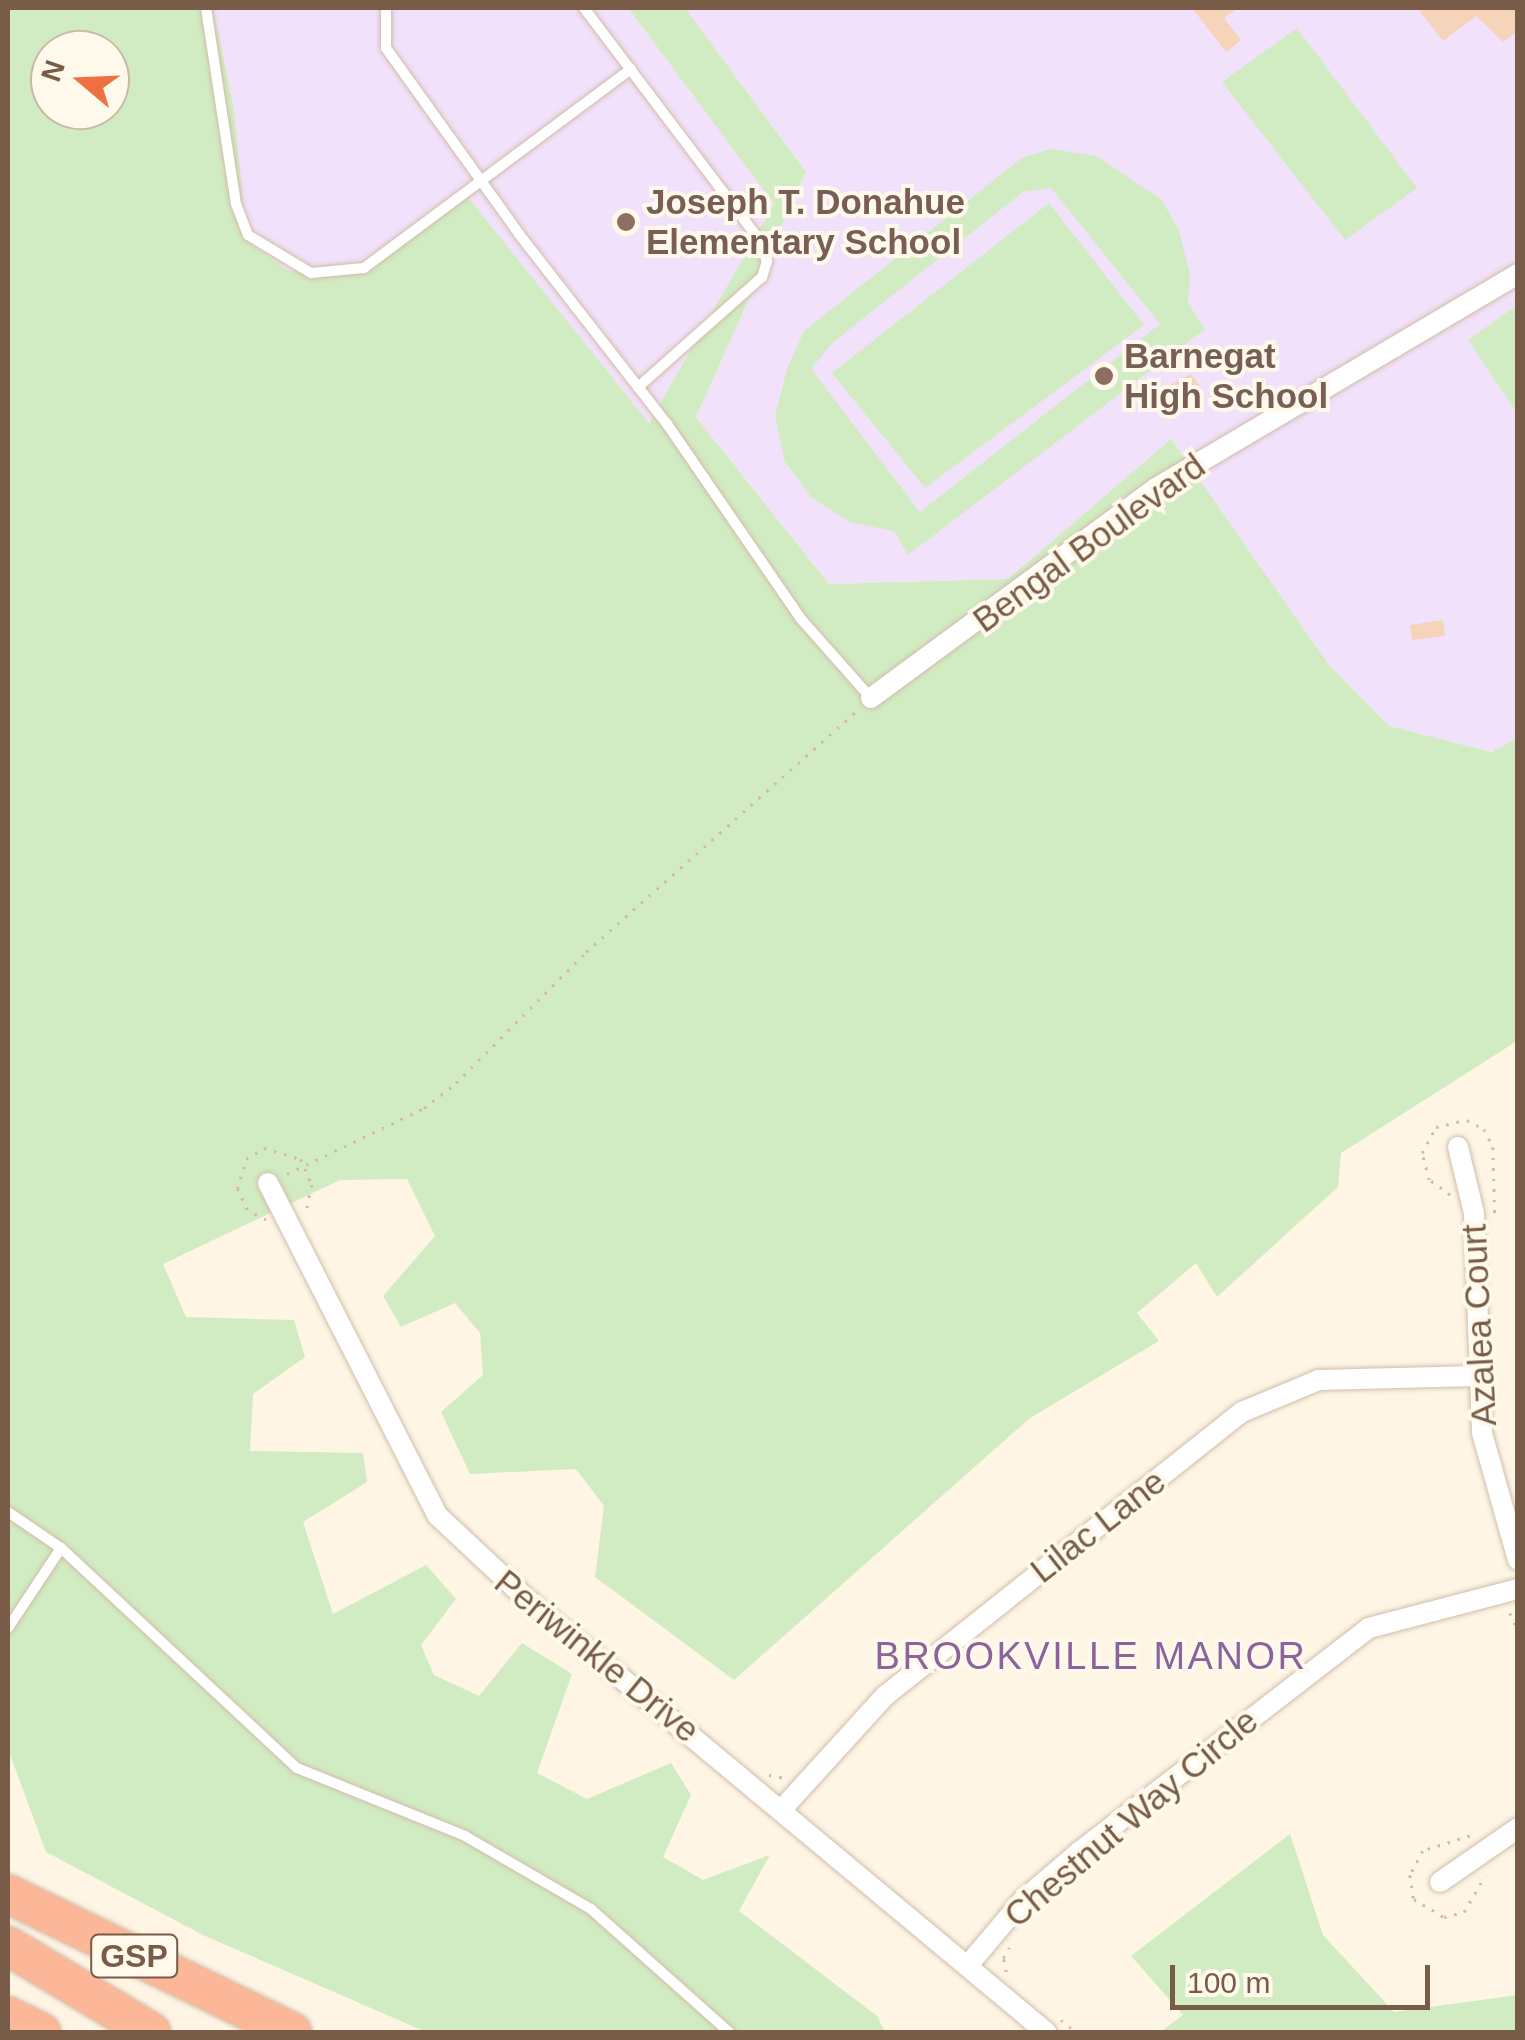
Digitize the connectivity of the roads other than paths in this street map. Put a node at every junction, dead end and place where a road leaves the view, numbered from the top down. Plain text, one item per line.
1 (206, 8) edge
2 (386, 8) edge
3 (584, 8) edge
4 (631, 69) junction
5 (482, 182) junction
6 (1518, 274) edge
7 (638, 387) junction
8 (872, 698) joint
9 (1458, 1147) dead end
10 (268, 1183) road end
11 (1476, 1376) junction
12 (8, 1512) edge
13 (61, 1548) junction
14 (1518, 1560) edge
15 (1518, 1589) edge
16 (8, 1628) edge
17 (783, 1808) junction
18 (1518, 1828) edge
19 (1440, 1882) dead end
20 (8, 1894) edge
21 (8, 1946) edge
22 (969, 1964) junction
23 (8, 2016) edge
24 (1049, 2023) edge
25 (269, 2028) edge
26 (41, 2032) edge
27 (151, 2032) edge
28 (729, 2032) edge

1 - 5 lane
2 - 5 lane
3 - 4 lane
4 - 5 lane
4 - 7 lane
5 - 7 lane
6 - 8 street, Bengal Boulevard
7 - 8 lane
9 - 11 street, Azalea Court
10 - 17 street, Periwinkle Drive
11 - 14 street, Azalea Court
11 - 17 street, Lilac Lane
12 - 13 lane
13 - 16 lane
13 - 28 lane
15 - 22 street, Chestnut Way Circle
17 - 22 street, Periwinkle Drive
18 - 19 street
20 - 25 highway, GSP
21 - 27 highway
22 - 24 street, Periwinkle Drive
23 - 26 highway

